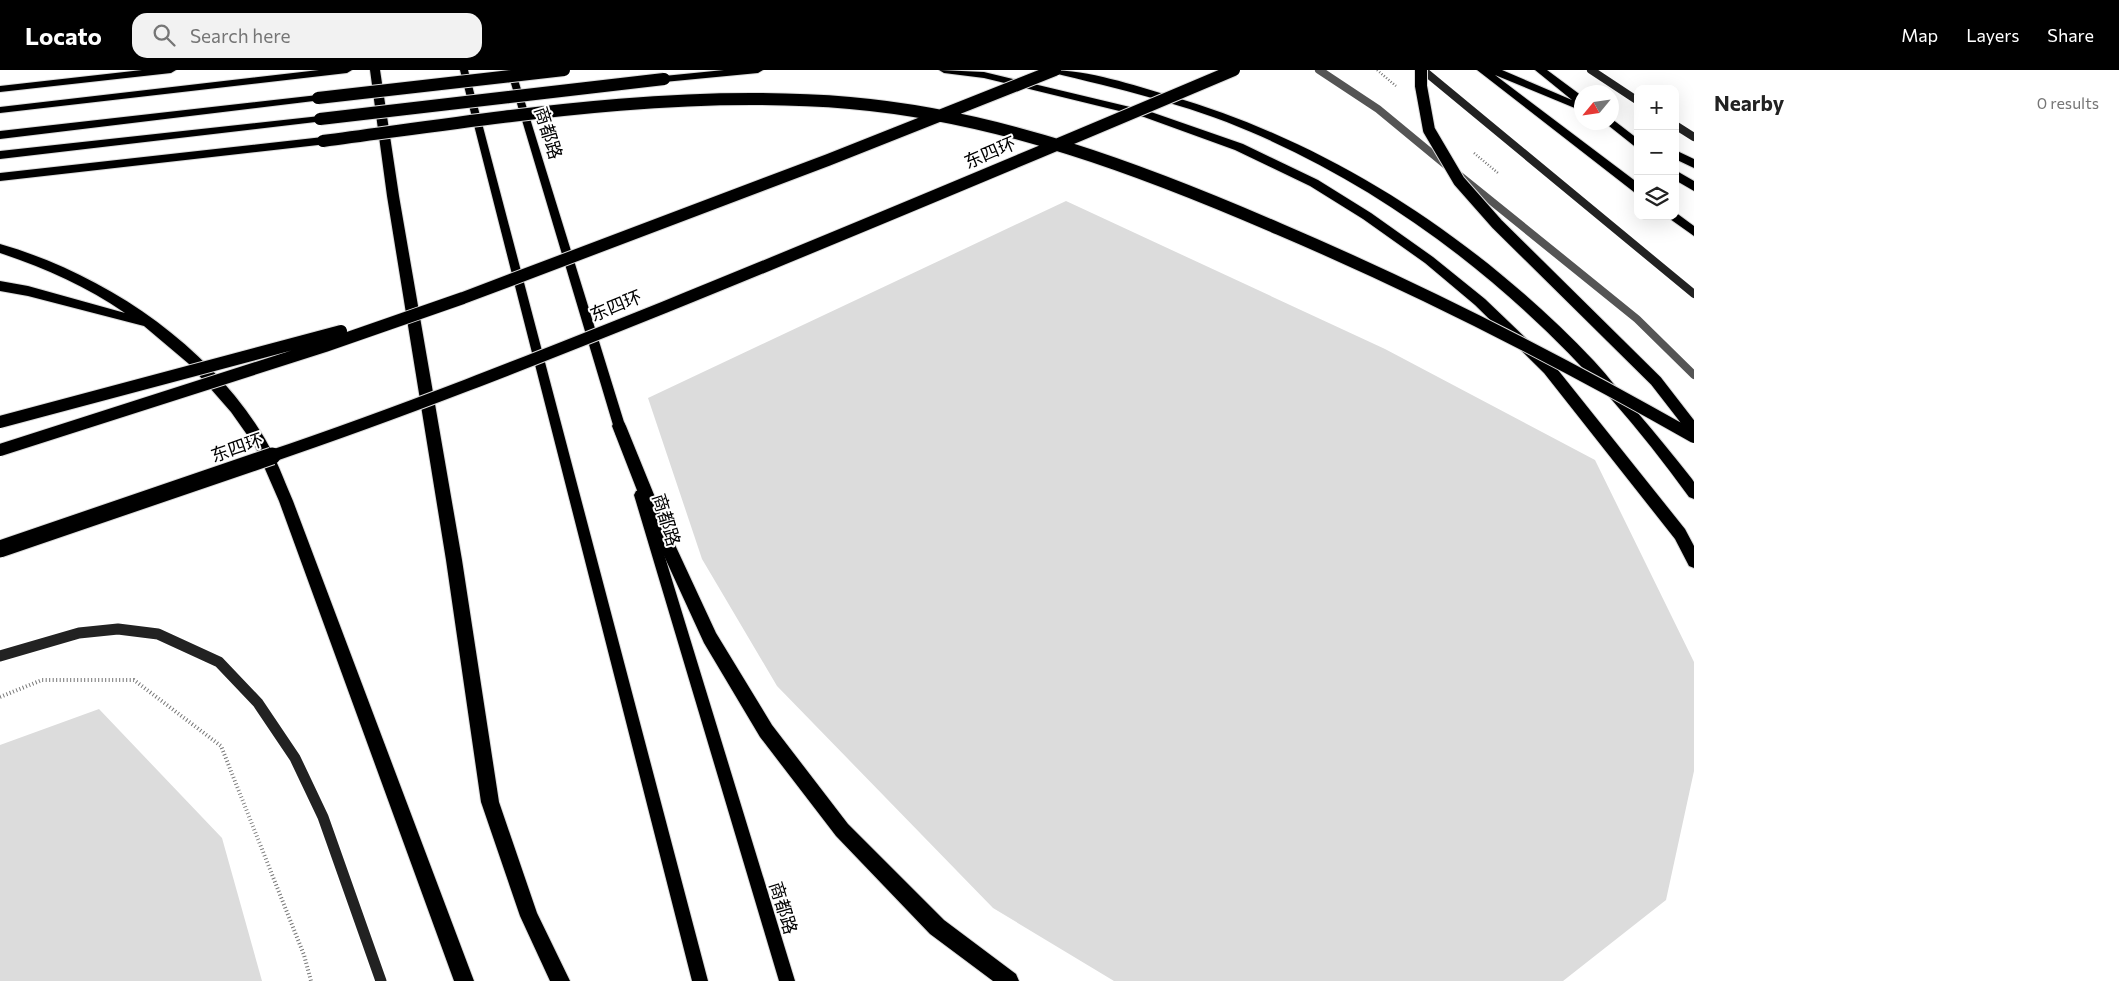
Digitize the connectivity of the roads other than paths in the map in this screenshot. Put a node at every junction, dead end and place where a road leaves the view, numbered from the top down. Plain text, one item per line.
1 (171, 70) edge
2 (347, 70) edge
3 (375, 70) edge
4 (464, 70) edge
5 (511, 70) edge
6 (564, 70) edge
7 (758, 70) edge
8 (944, 70) edge
9 (1054, 70) edge
10 (1234, 70) edge
11 (1319, 70) edge
12 (1422, 70) edge
13 (1482, 70) edge
14 (1493, 70) edge
15 (1540, 70) edge
16 (1590, 70) edge
17 (0, 89) edge
18 (1574, 96) edge
19 (1634, 98) edge
20 (1574, 105) edge
21 (0, 110) edge
22 (1619, 127) edge
23 (1679, 128) edge
24 (1619, 130) edge
25 (1634, 134) edge
26 (0, 135) edge
27 (1694, 137) edge
28 (1634, 142) edge
29 (0, 155) edge
30 (1679, 156) edge
31 (1694, 164) edge
32 (1676, 175) edge
33 (0, 177) edge
34 (1634, 186) edge
35 (1694, 187) edge
36 (1679, 220) edge
37 (1694, 232) edge
38 (0, 248) edge
39 (0, 286) edge
40 (1694, 294) edge
41 (463, 298) junction
42 (151, 325) junction
43 (1694, 375) edge
44 (0, 422) edge
45 (619, 426) junction
46 (1694, 430) edge
47 (1694, 437) edge
48 (0, 450) edge
49 (1694, 493) edge
50 (0, 549) edge
51 (1694, 560) edge
52 (0, 656) edge
53 (381, 981) edge
54 (464, 981) edge
55 (560, 981) edge
56 (700, 981) edge
57 (787, 981) edge
58 (1009, 981) edge

1 - 17 highway
2 - 21 highway
3 - 55 highway
4 - 56 main road
5 - 45 main road, 商都路
6 - 26 highway, bridge
7 - 29 highway, bridge
8 - 51 highway
9 - 41 highway, bridge
9 - 49 highway
10 - 50 highway, 东四环, bridge
11 - 43 street
12 - 40 main road
12 - 46 highway, bridge
13 - 34 highway
14 - 20 highway
15 - 18 highway
16 - 19 main road
22 - 25 highway
23 - 27 main road
24 - 28 highway
30 - 31 highway
32 - 35 highway
33 - 47 highway, bridge
36 - 37 highway
38 - 42 highway
39 - 42 highway
41 - 44 highway, bridge
41 - 48 highway, bridge
42 - 54 highway
45 - 57 main road, 商都路
45 - 58 highway
52 - 53 main road

